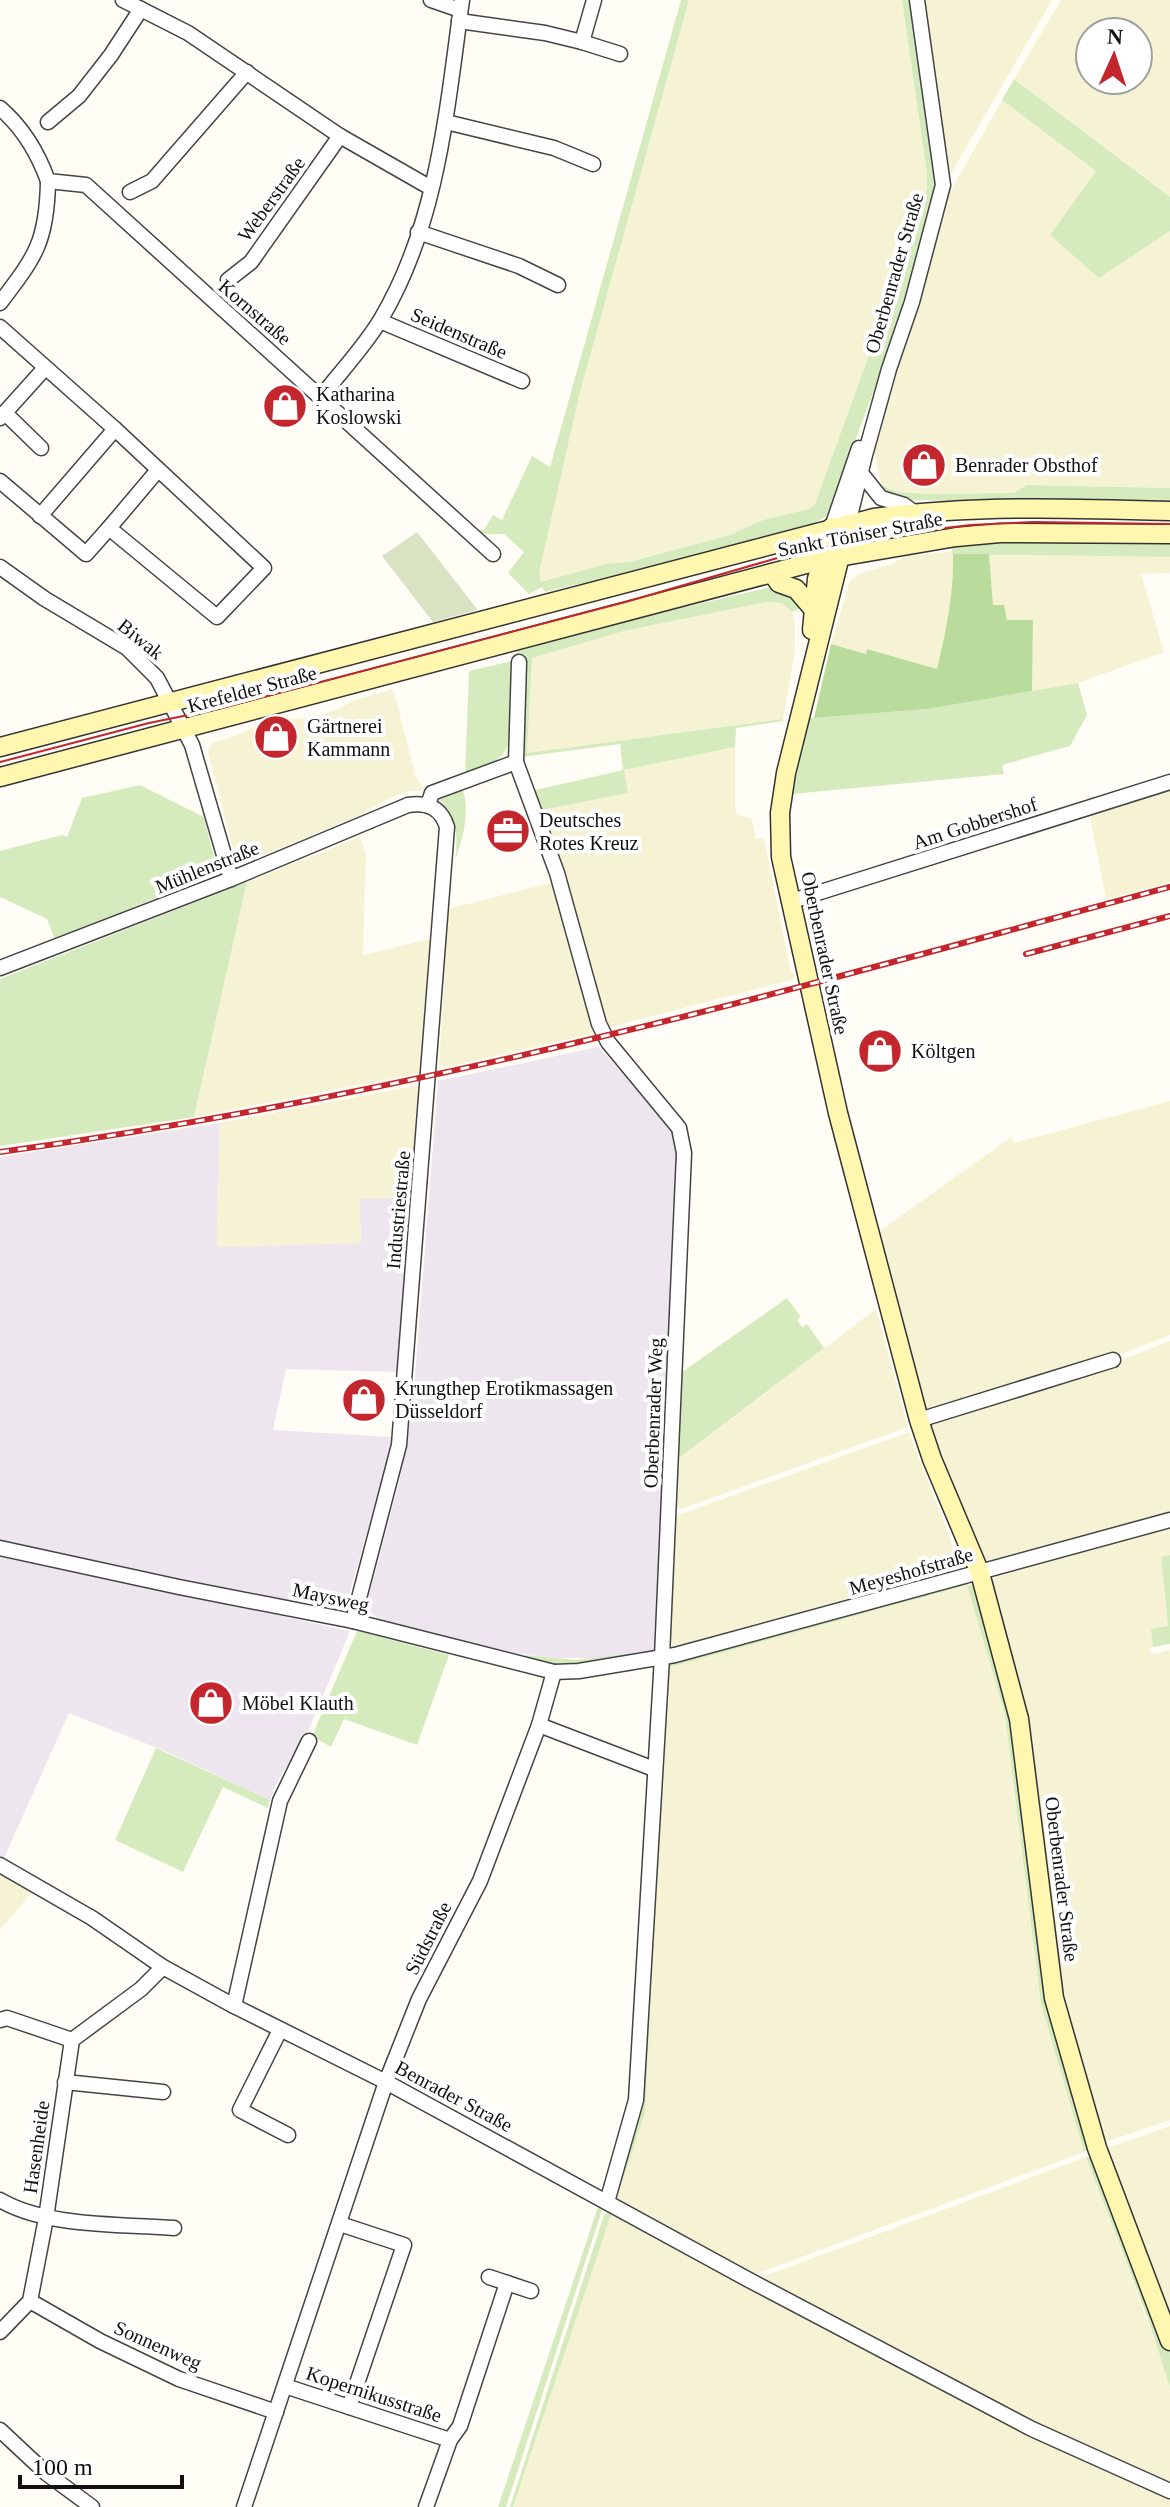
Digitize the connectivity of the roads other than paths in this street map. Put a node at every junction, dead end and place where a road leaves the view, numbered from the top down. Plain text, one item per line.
1 (123, 0) edge
2 (431, 0) edge
3 (594, 0) edge
4 (917, 0) edge
5 (141, 9) junction
6 (460, 10) edge
7 (582, 42) junction
8 (620, 54) dead end
9 (247, 72) junction
10 (0, 108) edge
11 (48, 122) dead end
12 (446, 122) junction
13 (340, 136) junction
14 (593, 164) dead end
15 (48, 181) junction
16 (431, 188) junction
17 (130, 192) dead end
18 (418, 232) junction
19 (228, 280) dead end
20 (558, 285) dead end
21 (0, 303) edge
22 (380, 321) junction
23 (0, 327) edge
24 (45, 368) junction
25 (889, 369) junction
26 (522, 381) dead end
27 (321, 397) junction
28 (2, 416) edge
29 (115, 429) junction
30 (41, 448) dead end
31 (158, 470) junction
32 (861, 473) junction
33 (0, 481) edge
34 (1170, 511) edge
35 (915, 513) junction
36 (40, 516) junction
37 (840, 525) junction
38 (109, 528) junction
39 (1170, 534) edge
40 (493, 554) dead end
41 (830, 558) junction
42 (0, 567) edge
43 (772, 573) junction
44 (814, 610) junction
45 (517, 613) joint
46 (517, 640) joint
47 (519, 662) dead end
48 (808, 678) junction
49 (170, 701) junction
50 (184, 729) junction
51 (0, 747) edge
52 (516, 762) junction
53 (0, 777) edge
54 (1170, 782) edge
55 (428, 805) junction
56 (231, 879) junction
57 (792, 901) junction
58 (0, 968) edge
59 (1113, 1360) dead end
60 (919, 1420) junction
61 (1170, 1520) edge
62 (0, 1548) edge
63 (980, 1573) junction
64 (353, 1621) junction
65 (657, 1658) junction
66 (554, 1672) junction
67 (539, 1725) junction
68 (309, 1741) dead end
69 (651, 1768) junction
70 (0, 1865) edge
71 (163, 1967) junction
72 (234, 2006) junction
73 (0, 2020) edge
74 (280, 2030) junction
75 (72, 2040) junction
76 (65, 2082) junction
77 (386, 2082) junction
78 (163, 2092) dead end
79 (288, 2135) dead end
80 (0, 2200) edge
81 (607, 2202) junction
82 (46, 2218) junction
83 (340, 2224) junction
84 (174, 2228) dead end
85 (489, 2277) dead end
86 (507, 2283) junction
87 (531, 2291) dead end
88 (30, 2301) junction
89 (0, 2332) edge
90 (1170, 2341) edge
91 (285, 2386) junction
92 (349, 2407) junction
93 (276, 2412) junction
94 (0, 2430) edge
95 (450, 2440) junction
96 (1170, 2491) edge
97 (92, 2507) edge
98 (244, 2507) edge
99 (426, 2507) edge

1 - 5 street
2 - 6 street
3 - 7 street
4 - 25 street, Oberbenrader Straße
5 - 9 street
5 - 11 street
6 - 7 street
6 - 12 street, Seidenstraße
7 - 8 street
9 - 13 street
9 - 17 street
10 - 15 street
12 - 14 street
12 - 16 street, Seidenstraße
13 - 16 street
13 - 19 street, Weberstraße
15 - 21 street
15 - 27 street, Kornstraße
16 - 18 street, Seidenstraße
18 - 20 street
18 - 22 street, Seidenstraße
22 - 26 street, Seidenstraße
22 - 27 street, Seidenstraße
23 - 24 street
24 - 28 street
24 - 29 street
25 - 32 street, Oberbenrader Straße
25 - 37 street, Oberbenrader Straße
27 - 40 street, Kornstraße
28 - 30 street
29 - 31 street
29 - 36 street
31 - 38 street
31 - 38 street
32 - 35 street
32 - 37 street, Oberbenrader Straße
33 - 36 street
34 - 35 main road, Sankt Töniser Straße
35 - 37 main road, Sankt Töniser Straße
36 - 38 street
37 - 41 main road, Oberbenrader Straße
37 - 45 main road, Sankt Töniser Straße
39 - 41 main road, Sankt Töniser Straße
41 - 43 main road, Sankt Töniser Straße
41 - 44 main road, Oberbenrader Straße
41 - 48 main road, Oberbenrader Straße
42 - 49 street, Biwak
43 - 44 main road
43 - 46 main road, Sankt Töniser Straße
44 - 48 main road, Oberbenrader Straße
45 - 49 main road, Krefelder Straße
46 - 50 main road, Krefelder Straße
47 - 52 street, Oberbenrader Weg
48 - 57 main road, Oberbenrader Straße
49 - 50 street, Biwak
49 - 51 main road, Krefelder Straße
50 - 53 main road, Krefelder Straße
50 - 56 street, Biwak
52 - 55 street
52 - 65 street, Oberbenrader Weg
54 - 57 street, Am Gobbershof
55 - 56 street, Mühlenstraße
55 - 64 street, Industriestraße
56 - 58 street, Mühlenstraße
57 - 60 main road, Oberbenrader Straße
59 - 60 street
60 - 63 main road, Oberbenrader Straße
61 - 63 street, Meyeshofstraße
62 - 64 street, Maysweg
63 - 65 street, Meyeshofstraße
63 - 90 main road, Oberbenrader Straße
64 - 66 street, Maysweg
65 - 66 street, Maysweg
65 - 69 street, Oberbenrader Weg
66 - 67 street, Südstraße
67 - 69 street
67 - 77 street, Südstraße
68 - 72 street
69 - 81 street, Oberbenrader Weg
70 - 71 street, Benrader Straße
71 - 72 street, Benrader Straße
71 - 75 street
72 - 74 street, Benrader Straße
73 - 75 street
74 - 77 street, Benrader Straße
74 - 79 street
75 - 76 street, Hasenheide
76 - 78 street, Hasenheide
76 - 82 street, Hasenheide
77 - 81 street, Benrader Straße
77 - 83 street, Südstraße
80 - 82 street, Hasenheide
81 - 96 street, Benrader Straße
82 - 84 street, Hasenheide
82 - 88 street, Hasenheide
83 - 91 street, Südstraße
83 - 92 street
85 - 86 street
86 - 87 street
86 - 95 street, Kopernikusstraße
88 - 89 street
88 - 93 street, Sonnenweg
91 - 92 street, Kopernikusstraße
91 - 93 street, Südstraße
92 - 95 street, Kopernikusstraße
93 - 98 street, Südstraße
94 - 97 street
95 - 99 street, Kopernikusstraße

